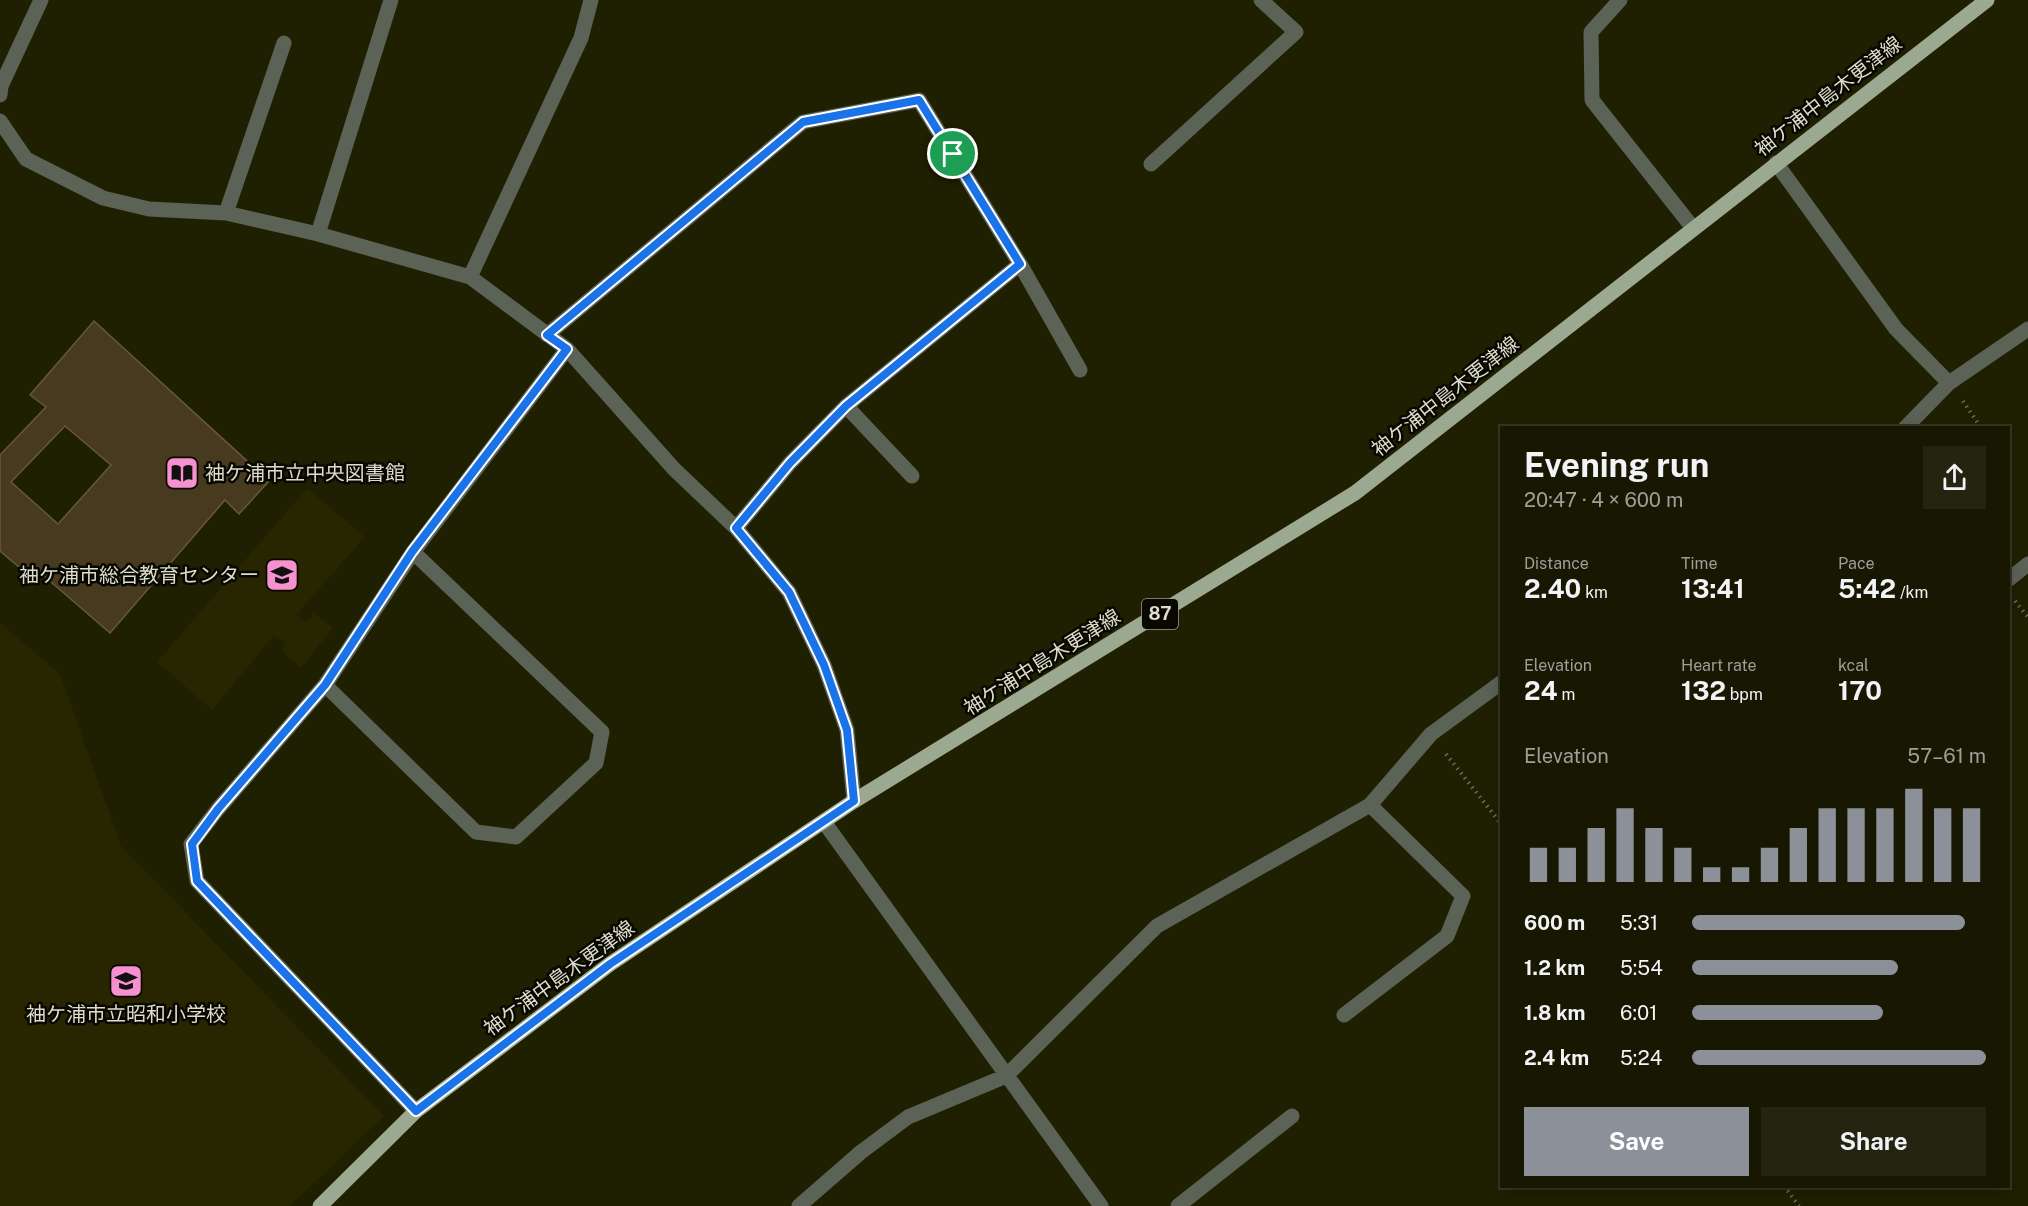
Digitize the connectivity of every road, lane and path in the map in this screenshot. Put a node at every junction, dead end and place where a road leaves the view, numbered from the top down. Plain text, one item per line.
1 (41, 0) edge
2 (391, 0) edge
3 (591, 0) edge
4 (1261, 0) edge
5 (1620, 0) edge
6 (1987, 0) edge
7 (284, 43) dead end
8 (0, 95) edge
9 (0, 121) edge
10 (1776, 163) junction
11 (1151, 164) dead end
12 (226, 213) junction
13 (1693, 228) junction
14 (318, 234) junction
15 (1020, 264) junction
16 (470, 277) junction
17 (2028, 329) edge
18 (547, 335) junction
19 (567, 349) junction
20 (1080, 370) dead end
21 (1949, 383) junction
22 (846, 406) junction
23 (1907, 426) edge
24 (1981, 426) edge
25 (912, 476) dead end
26 (736, 528) junction
27 (412, 552) junction
28 (2028, 564) edge
29 (2010, 578) edge
30 (2010, 594) edge
31 (2028, 617) edge
32 (1500, 683) edge
33 (325, 685) junction
34 (1431, 734) junction
35 (854, 801) junction
36 (1370, 804) junction
37 (824, 822) junction
38 (1500, 822) edge
39 (1344, 1015) dead end
40 (1006, 1076) junction
41 (416, 1111) junction
42 (1292, 1116) dead end
43 (1786, 1188) edge
44 (320, 1206) edge
45 (799, 1206) edge
46 (1101, 1206) edge
47 (1178, 1206) edge
48 (1799, 1206) edge

1 - 8 street
2 - 14 street
3 - 16 street
4 - 11 street
5 - 13 street
6 - 10 main road, 袖ケ浦中島木更津線 / 87
7 - 12 street
9 - 12 street
10 - 13 main road, 袖ケ浦中島木更津線 / 87
10 - 21 street
12 - 14 street
13 - 35 main road, 袖ケ浦中島木更津線 / 87
14 - 16 street
15 - 18 street
15 - 20 street
15 - 22 street
16 - 18 street
17 - 21 street
18 - 19 street
19 - 26 street
19 - 27 street
21 - 23 street
21 - 24 path
22 - 25 street
22 - 26 street
26 - 35 street
27 - 33 street
27 - 33 street
28 - 29 street
30 - 31 path
32 - 34 street
33 - 41 street
34 - 36 street
34 - 38 path
35 - 37 main road, 袖ケ浦中島木更津線 / 87
36 - 39 street
36 - 40 street
37 - 40 street
37 - 41 main road, 袖ケ浦中島木更津線 / 87
40 - 45 street
40 - 46 street
41 - 44 main road, 袖ケ浦中島木更津線 / 87
42 - 47 street
43 - 48 path

